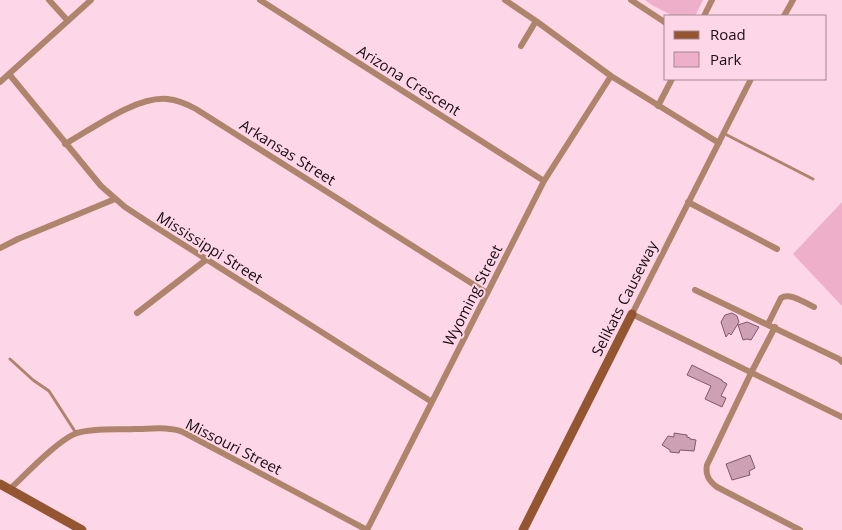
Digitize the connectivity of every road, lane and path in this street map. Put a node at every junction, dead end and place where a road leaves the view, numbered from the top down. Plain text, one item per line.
1 (50, 0) edge
2 (91, 0) edge
3 (260, 0) edge
4 (505, 0) edge
5 (631, 0) edge
6 (712, 0) edge
7 (793, 0) edge
8 (704, 15) edge
9 (785, 15) edge
10 (68, 21) junction
11 (536, 21) junction
12 (664, 22) edge
13 (521, 46) dead end
14 (8, 74) junction
15 (611, 76) junction
16 (671, 80) edge
17 (751, 80) edge
18 (0, 82) edge
19 (658, 106) junction
20 (724, 134) junction
21 (719, 143) junction
22 (65, 144) junction
23 (813, 178) dead end
24 (544, 181) junction
25 (114, 199) junction
26 (688, 202) junction
27 (0, 248) edge
28 (777, 249) dead end
29 (207, 259) junction
30 (695, 290) dead end
31 (487, 294) junction
32 (814, 307) dead end
33 (137, 313) dead end
34 (632, 314) junction
35 (768, 324) junction
36 (775, 327) junction
37 (10, 359) dead end
38 (842, 362) edge
39 (751, 373) junction
40 (432, 402) junction
41 (842, 417) edge
42 (77, 433) junction
43 (0, 484) edge
44 (10, 490) junction
45 (77, 529) edge
46 (367, 530) edge
47 (522, 530) edge
48 (800, 530) edge

1 - 10 street
2 - 10 street
3 - 24 street, Arizona Crescent
4 - 11 street
5 - 12 street
6 - 8 street
7 - 9 street
10 - 14 street
11 - 13 street
11 - 15 street
14 - 18 street
14 - 22 street, Mississippi Street
15 - 19 street
15 - 24 street, Wyoming Street
16 - 19 street
17 - 20 street, Selikats Causeway
19 - 21 street
20 - 21 street, Selikats Causeway
20 - 23 lane
21 - 26 street, Selikats Causeway
22 - 25 street, Mississippi Street
22 - 31 street, Arkansas Street
24 - 31 street, Wyoming Street
25 - 27 street
25 - 29 street, Mississippi Street
26 - 28 street
26 - 34 street, Selikats Causeway
29 - 33 street
29 - 40 street, Mississippi Street
30 - 35 street
31 - 40 street, Wyoming Street
32 - 35 street
34 - 39 street
34 - 47 street, Selikats Causeway
35 - 36 street
36 - 38 street
36 - 39 street
37 - 42 lane
39 - 41 street
39 - 48 street
40 - 46 street, Wyoming Street
42 - 44 street, Missouri Street
42 - 46 street, Missouri Street
43 - 44 street
44 - 45 street

